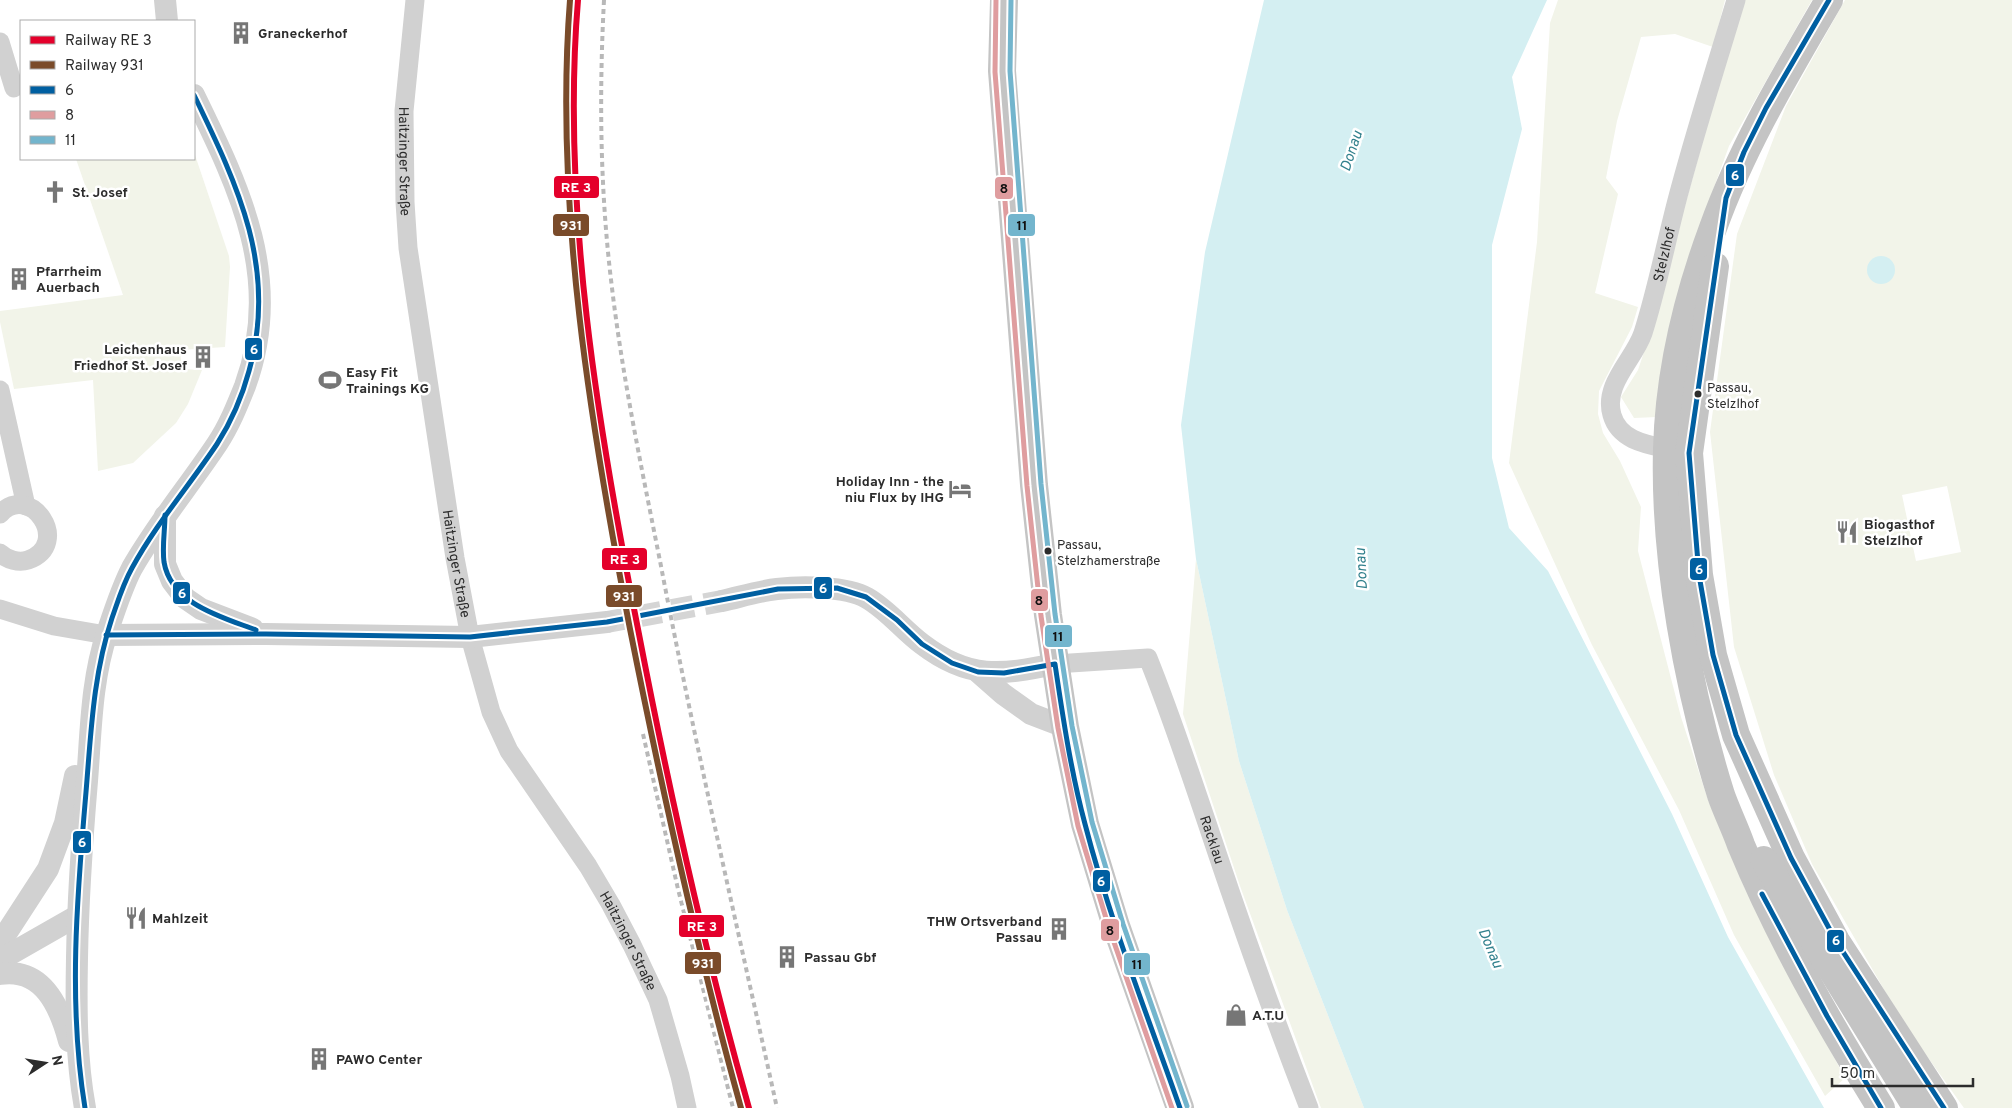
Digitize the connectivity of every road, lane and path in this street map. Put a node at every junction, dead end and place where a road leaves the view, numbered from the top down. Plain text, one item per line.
1 (165, 0) edge
2 (415, 0) edge
3 (1004, 0) edge
4 (1736, 0) edge
5 (1829, 0) edge
6 (168, 20) edge
7 (0, 42) edge
8 (12, 89) edge
9 (195, 97) edge
10 (0, 390) edge
11 (1678, 451) junction
12 (26, 506) junction
13 (0, 514) edge
14 (165, 515) junction
15 (0, 553) edge
16 (722, 601) tunnel mouth
17 (0, 609) edge
18 (607, 622) tunnel mouth
19 (106, 634) junction
20 (266, 634) junction
21 (470, 637) junction
22 (1055, 664) junction
23 (978, 672) junction
24 (92, 697) junction
25 (1065, 727) junction
26 (1715, 771) junction
27 (77, 916) junction
28 (0, 943) edge
29 (0, 960) edge
30 (0, 974) edge
31 (1919, 1070) junction
32 (84, 1098) edge
33 (687, 1108) edge
34 (1180, 1108) edge
35 (1309, 1108) edge
36 (1881, 1108) edge
37 (1917, 1108) edge
38 (1944, 1108) edge
39 (1949, 1108) edge

1 - 6 street
2 - 21 street, Haitzinger Straße
3 - 22 main road
4 - 11 street, Stelzlhof
5 - 11 main road
7 - 8 street
9 - 14 street
10 - 12 street
11 - 26 main road
11 - 31 main road
12 - 13 street
12 - 15 street
14 - 19 street
14 - 20 street
16 - 23 street
17 - 19 street
18 - 21 street
19 - 20 street
19 - 24 street
20 - 21 street
21 - 33 street, Haitzinger Straße
22 - 23 street
22 - 25 main road
22 - 35 street, Racklau
23 - 25 street
24 - 27 street
24 - 28 street
25 - 34 main road
26 - 36 main road
26 - 37 main road
27 - 29 street
27 - 32 street
30 - 32 street
31 - 38 main road
31 - 39 main road

